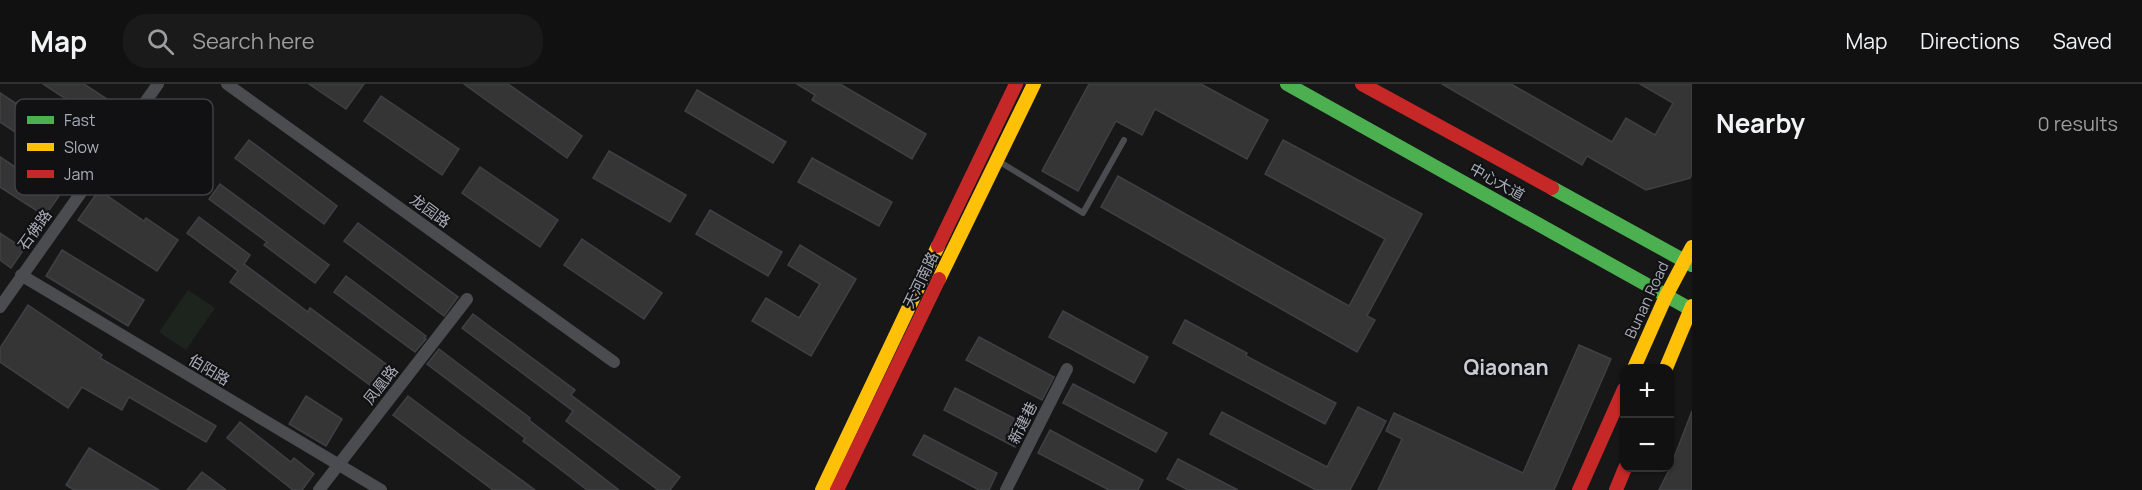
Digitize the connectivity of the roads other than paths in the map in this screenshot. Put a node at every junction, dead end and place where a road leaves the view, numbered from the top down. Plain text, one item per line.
1 (158, 84) edge
2 (227, 84) edge
3 (1016, 84) edge
4 (1034, 84) edge
5 (1287, 84) edge
6 (1362, 84) edge
7 (147, 99) edge
8 (1124, 140) dead end
9 (997, 161) junction
10 (78, 195) edge
11 (1692, 247) edge
12 (1688, 262) edge
13 (21, 275) junction
14 (1666, 296) junction
15 (467, 299) dead end
16 (0, 307) edge
17 (1691, 308) edge
18 (614, 362) dead end
19 (1636, 364) edge
20 (1668, 364) edge
21 (1067, 369) dead end
22 (1620, 398) edge
23 (338, 464) junction
24 (1623, 472) edge
25 (320, 490) edge
26 (381, 490) edge
27 (822, 490) edge
28 (837, 490) edge
29 (1006, 490) edge
30 (1579, 490) edge
31 (1616, 490) edge

1 - 7 street, 石佛路
2 - 18 street, 龙园路
3 - 27 main road, 天河南路
4 - 9 main road, 天河南路
5 - 14 main road, 中心大道
6 - 12 main road, 中心大道
8 - 9 lane
9 - 28 main road, 天河南路
10 - 13 street, 石佛路
11 - 12 main road, Bunan Road
12 - 14 main road, Bunan Road
13 - 16 street, 石佛路
13 - 23 street, 伯阳路
14 - 17 main road, 中心大道
14 - 19 main road, Bunan Road
15 - 23 street, 凤凰路
17 - 20 main road
21 - 29 street, 新建巷
22 - 30 main road
23 - 25 street, 凤凰路
23 - 26 street, 伯阳路
24 - 31 main road

